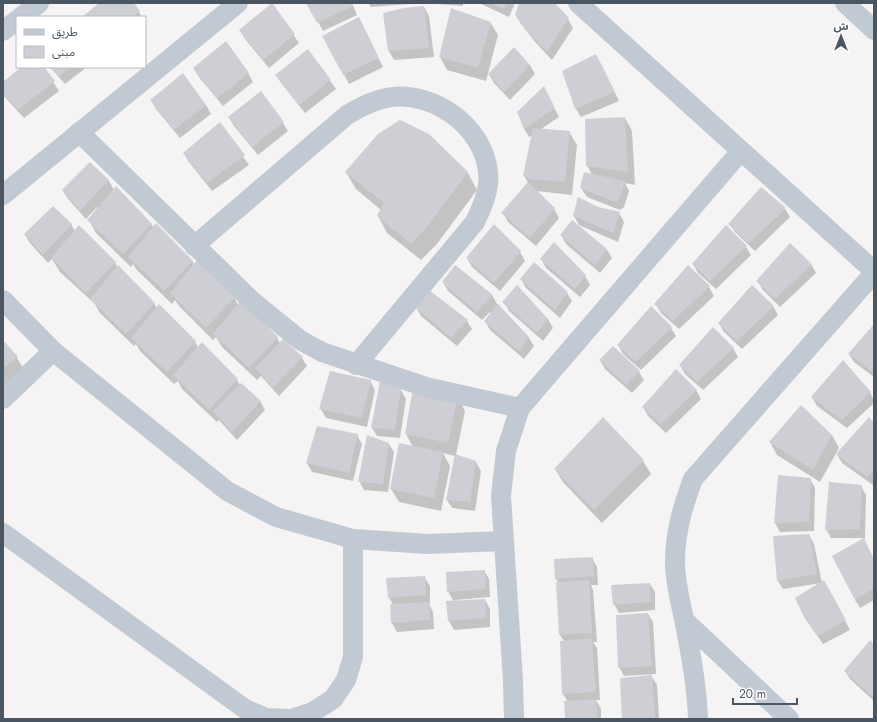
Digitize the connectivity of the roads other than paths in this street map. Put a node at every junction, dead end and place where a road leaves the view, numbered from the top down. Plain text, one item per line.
1 (39, 3) edge
2 (238, 3) edge
3 (578, 3) edge
4 (845, 3) edge
5 (22, 16) edge
6 (16, 21) edge
7 (874, 30) edge
8 (3, 31) edge
9 (79, 132) junction
10 (741, 151) junction
11 (3, 195) edge
12 (194, 246) junction
13 (874, 272) edge
14 (3, 300) edge
15 (53, 352) junction
16 (356, 364) junction
17 (3, 399) edge
18 (520, 408) junction
19 (3, 533) edge
20 (353, 539) junction
21 (503, 541) junction
22 (684, 620) junction
23 (287, 719) edge
24 (291, 719) edge
25 (514, 719) edge
26 (698, 719) edge
27 (789, 719) edge

1 - 5 street
2 - 9 street
3 - 10 street
4 - 7 street
6 - 8 street
9 - 11 street
9 - 12 street
10 - 13 street
10 - 18 street
12 - 16 street
12 - 16 street
13 - 22 street
14 - 15 street
15 - 17 street
15 - 20 street
16 - 18 street
18 - 21 street
19 - 23 street
20 - 21 street
20 - 24 street
21 - 25 street
22 - 26 street
22 - 27 street

